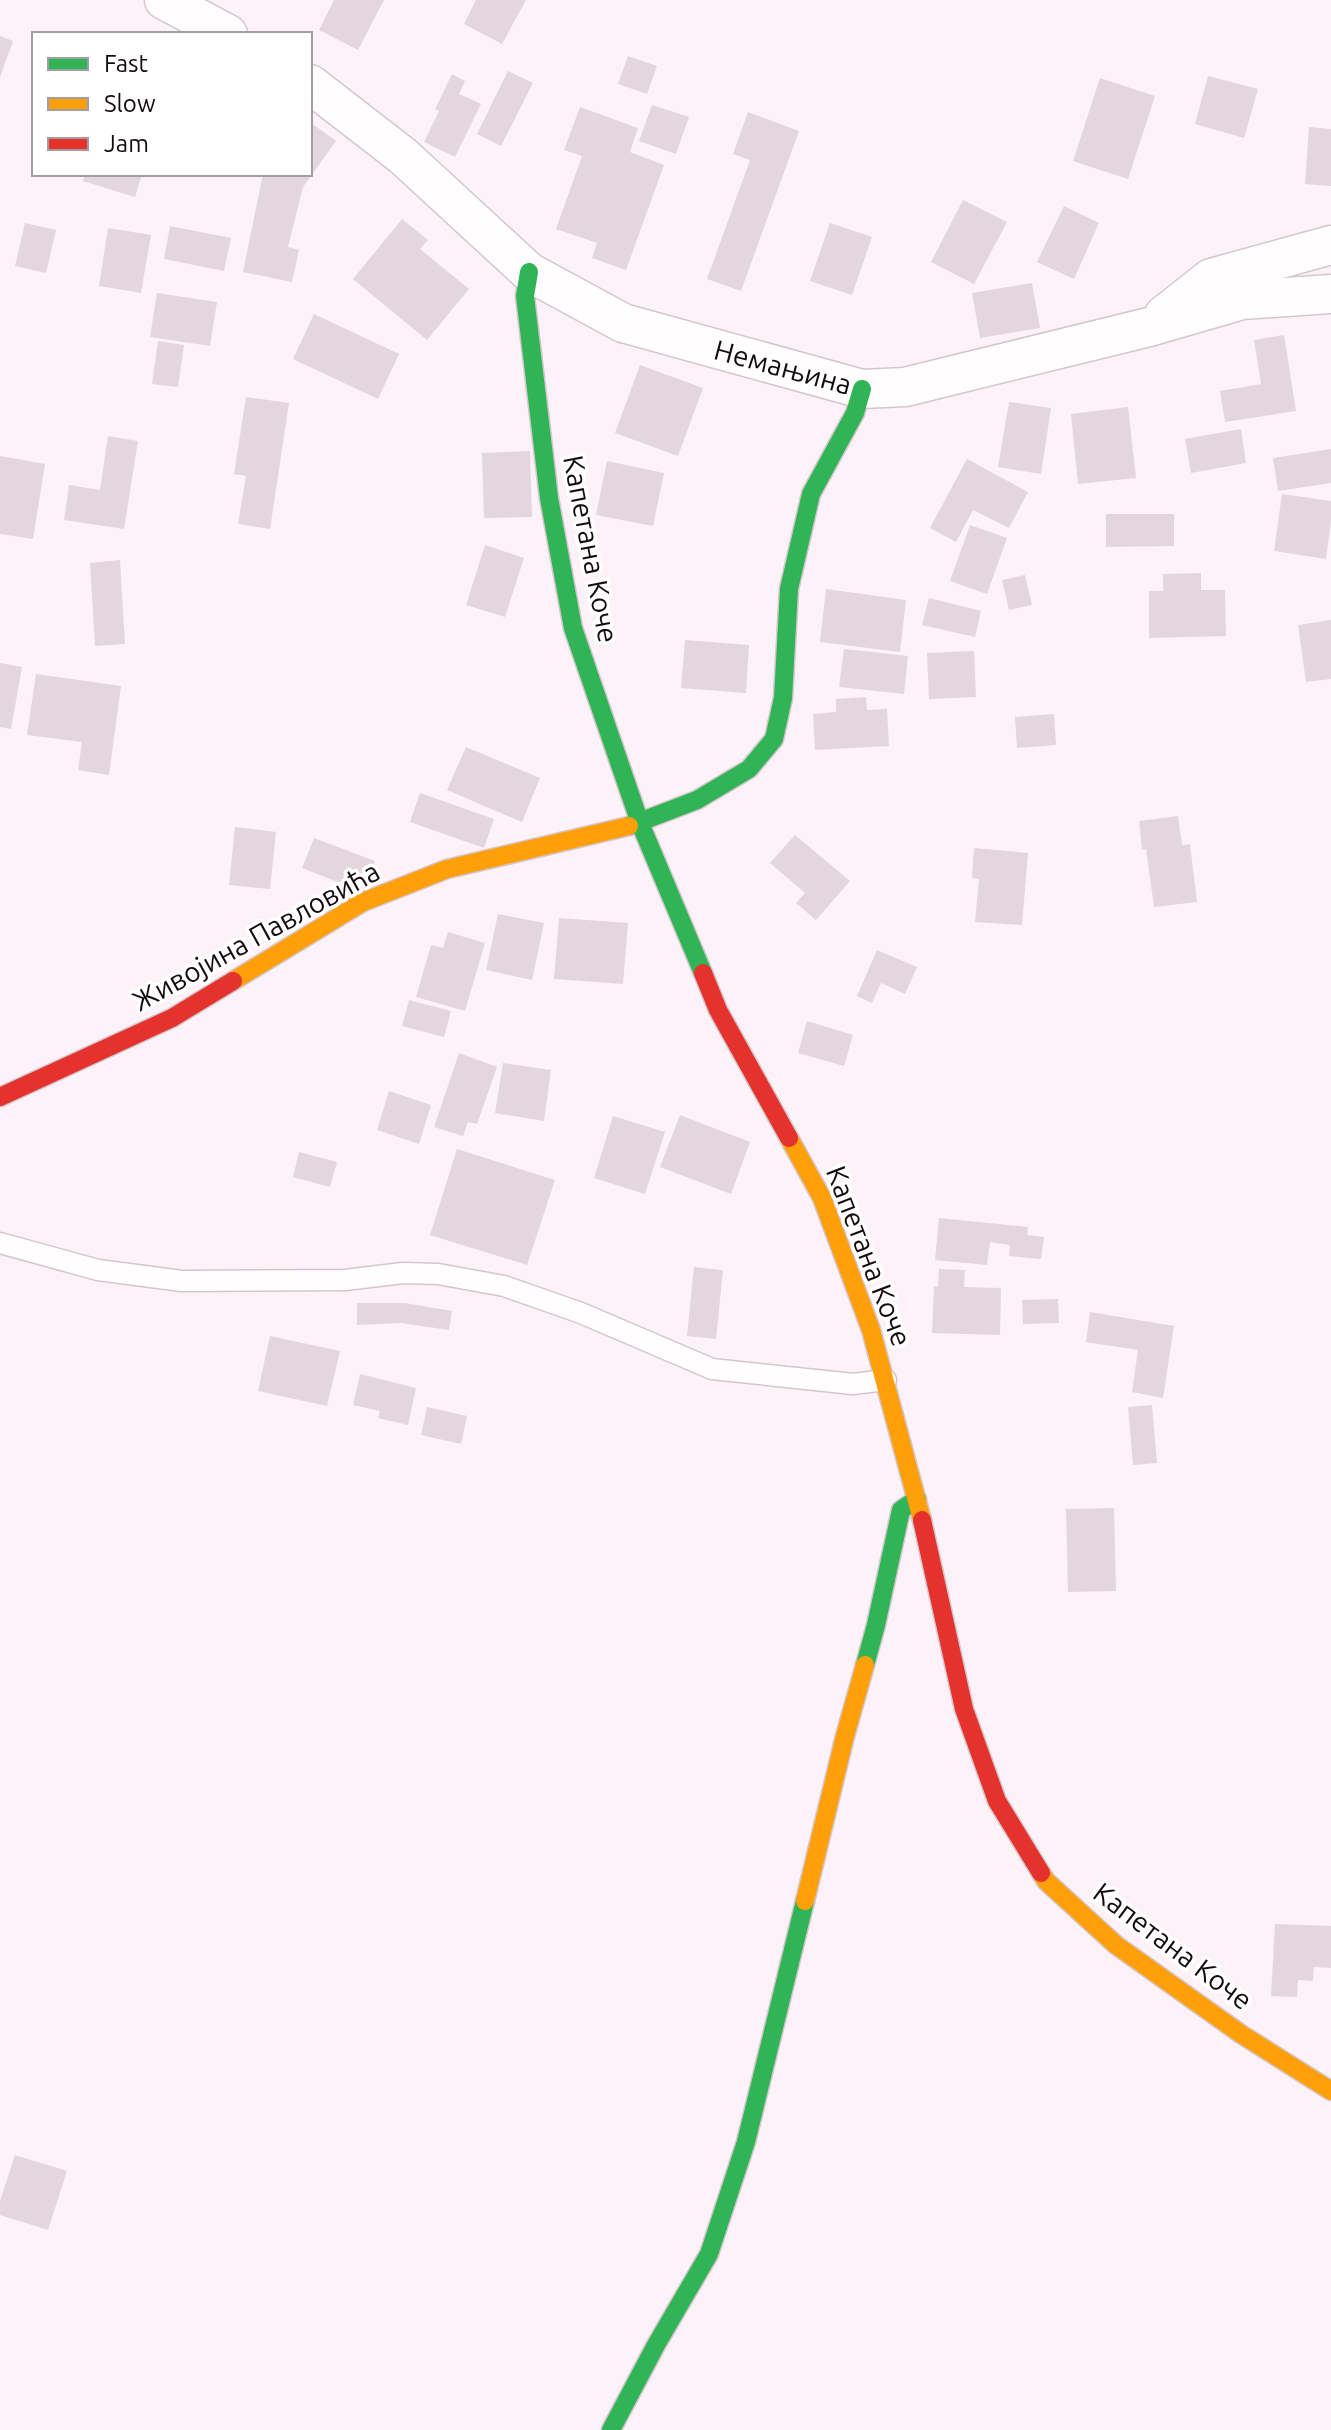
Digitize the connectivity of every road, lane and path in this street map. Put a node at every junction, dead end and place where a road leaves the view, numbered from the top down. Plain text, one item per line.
1 (173, 2) edge
2 (225, 32) edge
3 (312, 86) edge
4 (1331, 245) edge
5 (529, 272) junction
6 (1331, 294) edge
7 (1149, 327) junction
8 (862, 389) junction
9 (640, 823) junction
10 (0, 1097) edge
11 (0, 1243) edge
12 (886, 1380) junction
13 (917, 1499) junction
14 (1331, 2091) edge
15 (611, 2430) edge

1 - 2 street
3 - 5 street, Немањина
4 - 7 street
5 - 8 street, Немањина
5 - 9 street, Капетана Коче
6 - 7 street, Немањина
7 - 8 street, Немањина
8 - 9 street, Живојина Павловића
9 - 10 street, Живојина Павловића
9 - 12 street, Капетана Коче
11 - 12 lane
12 - 13 street, Капетана Коче
13 - 14 street, Капетана Коче
13 - 15 street

